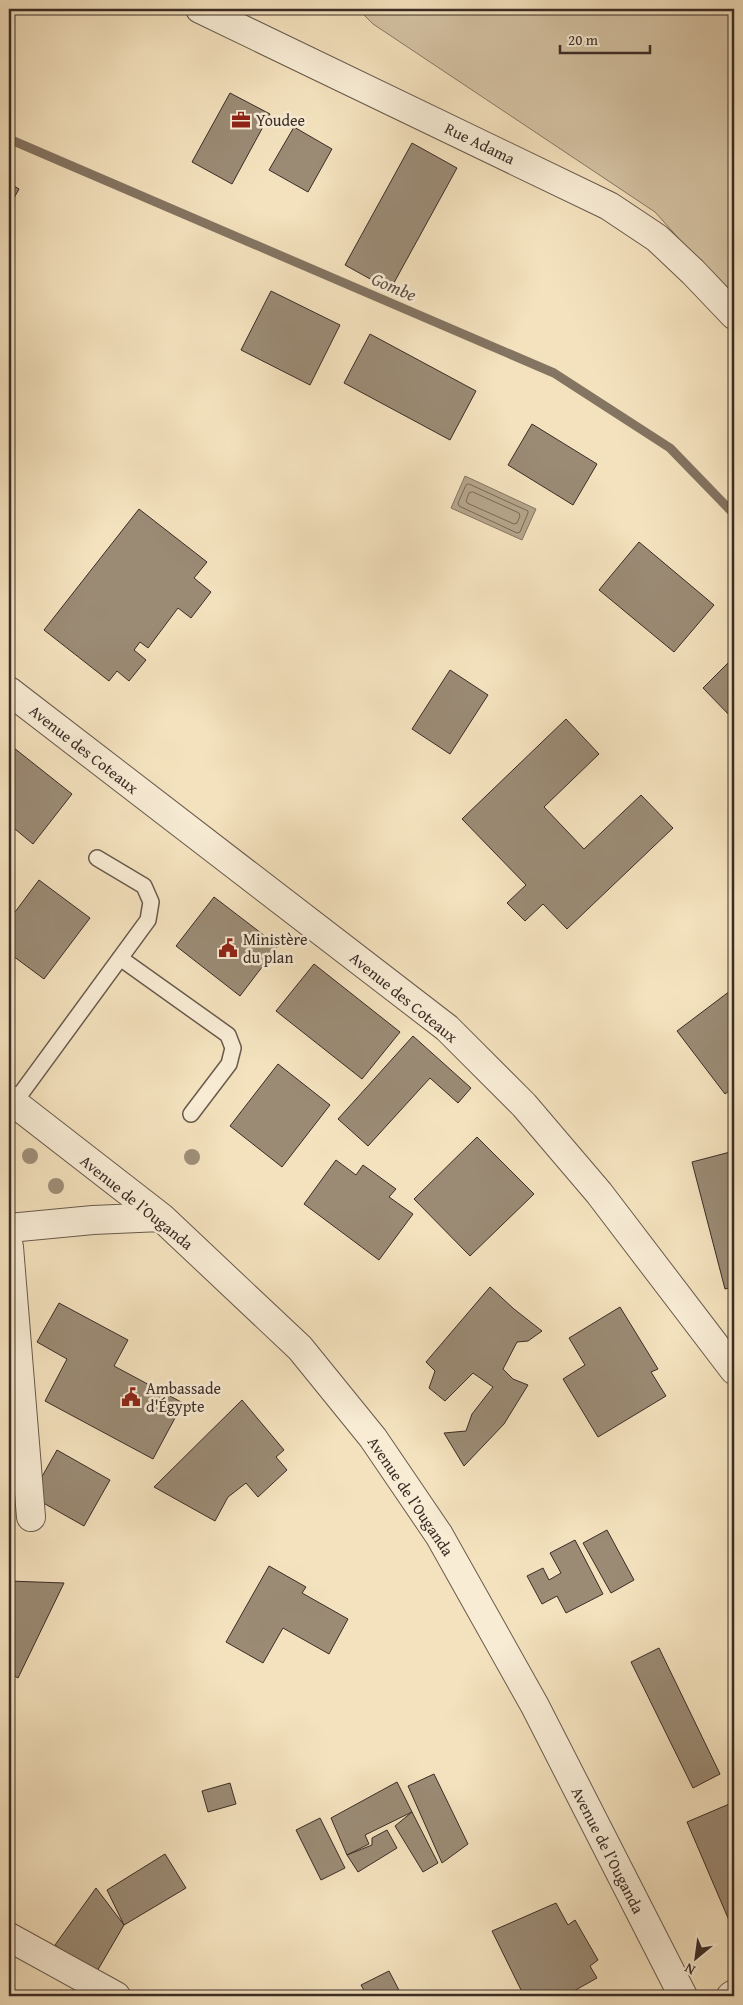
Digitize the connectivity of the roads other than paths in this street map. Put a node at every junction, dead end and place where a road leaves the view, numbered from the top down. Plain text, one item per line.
1 (200, 9) edge
2 (734, 315) edge
3 (9, 690) edge
4 (97, 858) dead end
5 (120, 958) junction
6 (11, 1101) edge
7 (190, 1114) dead end
8 (161, 1217) junction
9 (9, 1228) edge
10 (9, 1247) edge
11 (734, 1370) edge
12 (31, 1517) dead end
13 (9, 1937) edge
14 (734, 1994) edge
15 (116, 1996) edge
16 (683, 1996) edge
17 (730, 1996) edge

1 - 2 street, Rue Adama
3 - 11 street, Avenue des Coteaux
4 - 5 lane
5 - 6 lane
5 - 7 lane
6 - 8 street, Avenue de l’Ouganda
8 - 9 street
8 - 16 street, Avenue de l’Ouganda
10 - 12 street
13 - 15 street
14 - 17 street

